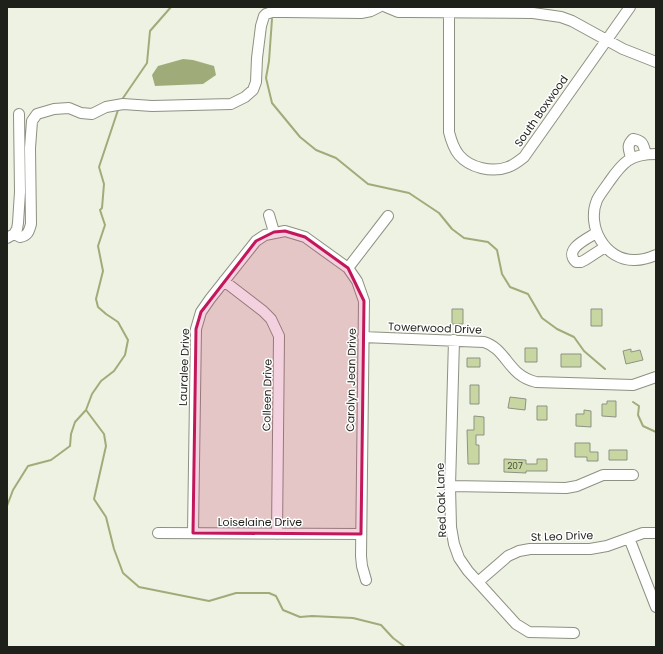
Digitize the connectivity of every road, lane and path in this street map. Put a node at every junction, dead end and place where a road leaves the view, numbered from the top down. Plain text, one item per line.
1 (379, 7) edge
2 (386, 7) edge
3 (630, 7) edge
4 (549, 11) edge
5 (449, 12) junction
6 (606, 39) junction
7 (656, 62) edge
8 (19, 114) dead end
9 (651, 154) edge
10 (631, 158) junction
11 (269, 215) dead end
12 (388, 216) dead end
13 (274, 232) junction
14 (596, 233) junction
15 (10, 236) edge
16 (606, 247) junction
17 (656, 255) edge
18 (348, 268) junction
19 (224, 281) junction
20 (364, 338) junction
21 (454, 340) junction
22 (656, 377) edge
23 (633, 475) dead end
24 (450, 486) junction
25 (158, 532) dead end
26 (193, 533) junction
27 (656, 533) edge
28 (277, 534) junction
29 (361, 534) junction
30 (629, 538) junction
31 (366, 580) dead end
32 (478, 582) junction
33 (656, 607) edge
34 (574, 633) dead end

1 - 15 street
2 - 5 street
3 - 6 street, South Boxwood
4 - 5 street
4 - 6 street
5 - 6 street, South Boxwood
6 - 7 street
8 - 15 street
9 - 10 street
9 - 10 street
10 - 14 street
11 - 13 street
12 - 18 street
13 - 18 street, Carolyn Jean Drive
13 - 19 street, Lauralee Drive
14 - 16 street
14 - 16 street
16 - 17 street
18 - 20 street, Carolyn Jean Drive
19 - 26 street, Lauralee Drive
19 - 28 street, Colleen Drive
20 - 21 street, Towerwood Drive
20 - 29 street, Carolyn Jean Drive
21 - 22 street, Towerwood Drive
21 - 24 street, Red Oak Lane
23 - 24 street
24 - 32 street, Red Oak Lane
25 - 26 street, Loiselaine Drive
26 - 28 street, Loiselaine Drive
27 - 30 street, St Leo Drive
28 - 29 street, Loiselaine Drive
29 - 31 street, Carolyn Jean Drive
30 - 32 street, St Leo Drive
30 - 33 street
32 - 34 street, Red Oak Lane

